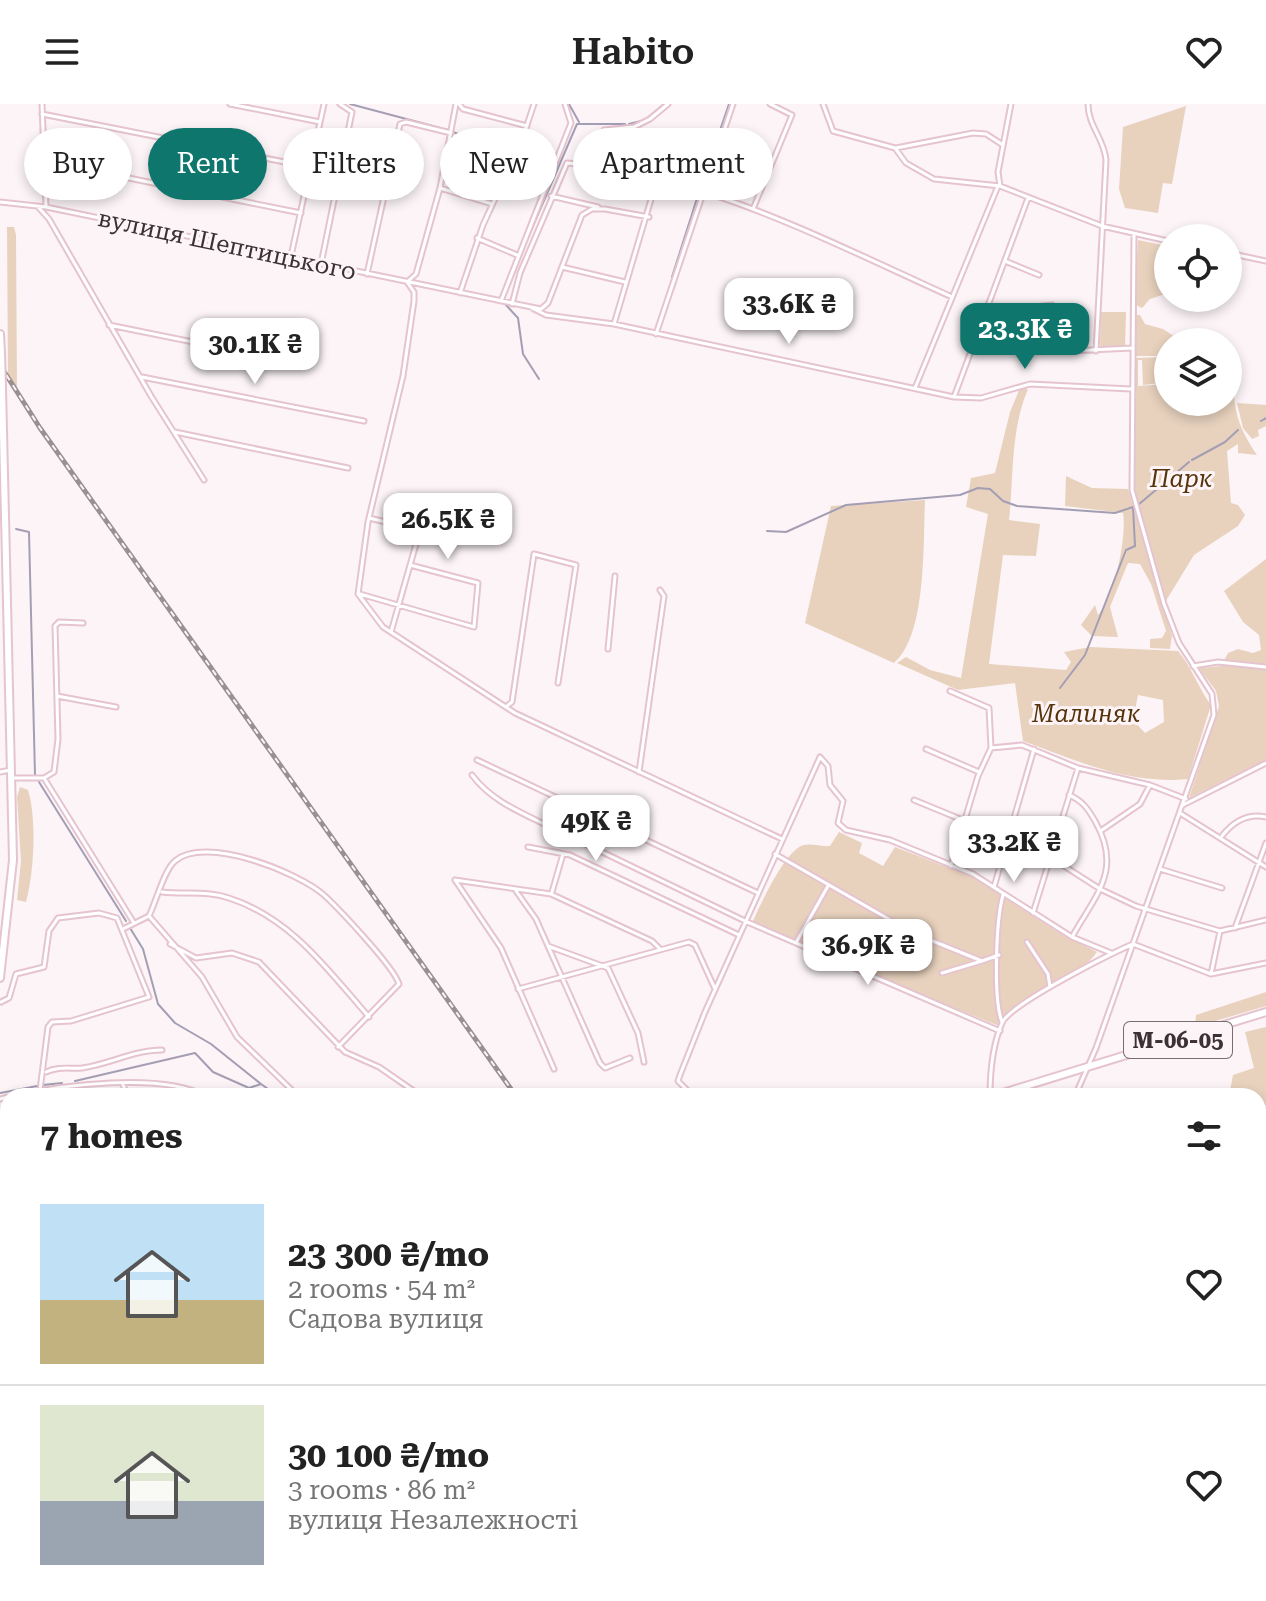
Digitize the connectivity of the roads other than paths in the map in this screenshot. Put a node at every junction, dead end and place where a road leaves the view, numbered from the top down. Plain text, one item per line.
1 (42, 104) edge
2 (230, 104) edge
3 (324, 104) edge
4 (340, 104) edge
5 (458, 104) edge
6 (534, 104) edge
7 (565, 104) edge
8 (668, 104) edge
9 (733, 104) edge
10 (770, 104) edge
11 (823, 104) edge
12 (1011, 104) edge
13 (1088, 104) edge
14 (42, 114) junction
15 (320, 122) junction
16 (527, 126) joint
17 (43, 128) edge
18 (319, 128) edge
19 (452, 128) edge
20 (624, 128) edge
21 (725, 128) edge
22 (440, 130) edge
23 (1003, 145) junction
24 (895, 148) junction
25 (283, 162) edge
26 (573, 164) edge
27 (132, 179) edge
28 (557, 182) edge
29 (999, 186) junction
30 (440, 188) edge
31 (557, 197) edge
32 (1028, 198) junction
33 (46, 200) edge
34 (304, 200) edge
35 (479, 200) edge
36 (494, 200) edge
37 (550, 200) edge
38 (654, 200) edge
39 (700, 200) edge
40 (724, 200) edge
41 (0, 202) edge
42 (492, 204) junction
43 (46, 207) junction
44 (39, 208) junction
45 (605, 209) junction
46 (752, 211) junction
47 (301, 213) junction
48 (649, 217) junction
49 (1102, 226) junction
50 (1134, 235) junction
51 (477, 238) junction
52 (1154, 239) edge
53 (517, 255) junction
54 (1242, 256) edge
55 (291, 258) junction
56 (1005, 261) junction
57 (1266, 261) edge
58 (321, 264) junction
59 (561, 267) junction
60 (367, 274) junction
61 (1039, 275) dead end
62 (407, 282) junction
63 (625, 282) junction
64 (460, 293) junction
65 (952, 297) junction
66 (500, 302) junction
67 (512, 304) junction
68 (988, 304) junction
69 (1052, 305) dead end
70 (532, 308) junction
71 (614, 324) junction
72 (109, 325) junction
73 (0, 334) edge
74 (656, 334) junction
75 (1132, 348) junction
76 (1069, 351) dead end
77 (1096, 351) junction
78 (1, 353) edge
79 (302, 364) dead end
80 (142, 377) junction
81 (915, 388) junction
82 (1132, 389) junction
83 (954, 397) junction
84 (364, 421) dead end
85 (175, 432) junction
86 (348, 468) dead end
87 (204, 480) dead end
88 (368, 520) junction
89 (420, 530) junction
90 (490, 539) dead end
91 (0, 555) edge
92 (6, 564) junction
93 (410, 565) junction
94 (615, 576) dead end
95 (660, 590) dead end
96 (358, 594) junction
97 (399, 606) junction
98 (83, 623) dead end
99 (391, 632) junction
100 (608, 649) dead end
101 (1193, 666) junction
102 (1266, 667) edge
103 (558, 683) dead end
104 (950, 691) dead end
105 (57, 696) junction
106 (503, 706) junction
107 (116, 707) dead end
108 (991, 748) junction
109 (926, 749) dead end
110 (1034, 749) junction
111 (477, 760) dead end
112 (1266, 763) edge
113 (1078, 768) junction
114 (0, 772) edge
115 (639, 772) junction
116 (979, 772) junction
117 (12, 774) junction
118 (472, 775) dead end
119 (44, 778) junction
120 (1150, 785) junction
121 (1069, 795) junction
122 (1186, 799) junction
123 (914, 800) dead end
124 (1183, 805) junction
125 (1180, 813) junction
126 (1266, 817) edge
127 (965, 821) junction
128 (1101, 831) junction
129 (1011, 832) junction
130 (1221, 837) junction
131 (782, 839) junction
132 (1009, 839) junction
133 (1266, 843) edge
134 (528, 847) dead end
135 (563, 854) junction
136 (775, 854) junction
137 (1049, 857) junction
138 (1257, 864) junction
139 (951, 866) junction
140 (1266, 867) edge
141 (1160, 869) junction
142 (828, 886) junction
143 (994, 887) junction
144 (1222, 888) dead end
145 (1100, 889) junction
146 (516, 891) junction
147 (162, 892) junction
148 (758, 893) junction
149 (1004, 893) junction
150 (551, 894) junction
151 (1146, 909) junction
152 (1033, 913) junction
153 (149, 916) junction
154 (1266, 920) edge
155 (745, 921) junction
156 (134, 923) junction
157 (1235, 928) junction
158 (123, 929) junction
159 (1220, 931) junction
160 (739, 935) junction
161 (1072, 937) junction
162 (797, 941) junction
163 (1027, 942) dead end
164 (170, 944) junction
165 (1133, 944) junction
166 (548, 946) junction
167 (660, 950) junction
168 (1111, 953) junction
169 (999, 955) junction
170 (982, 961) junction
171 (1266, 963) edge
172 (602, 967) junction
173 (942, 973) dead end
174 (1211, 974) junction
175 (0, 978) edge
176 (562, 978) junction
177 (1050, 988) junction
178 (518, 989) junction
179 (715, 989) junction
180 (1, 1002) edge
181 (1266, 1012) edge
182 (369, 1017) junction
183 (1002, 1022) junction
184 (1000, 1031) junction
185 (338, 1047) junction
186 (162, 1050) dead end
187 (630, 1058) dead end
188 (644, 1062) dead end
189 (1089, 1067) junction
190 (554, 1069) dead end
191 (44, 1073) junction
192 (123, 1085) junction
193 (40, 1088) edge
194 (73, 1088) edge
195 (124, 1088) edge
196 (186, 1088) edge
197 (290, 1088) edge
198 (409, 1088) edge
199 (685, 1088) edge
200 (991, 1088) edge
201 (1019, 1088) edge
202 (1079, 1088) edge

1 - 14 street
2 - 15 street
3 - 15 street
4 - 58 street
5 - 16 street
5 - 19 street
6 - 16 street
7 - 53 street
8 - 20 street
9 - 21 street
10 - 46 street
11 - 24 street
12 - 23 street
13 - 49 street
14 - 17 street
14 - 25 street
15 - 18 street
22 - 60 street
23 - 24 street
23 - 29 street
24 - 29 street
26 - 28 street
27 - 47 street
29 - 32 street
29 - 65 street
30 - 62 street
31 - 45 street
32 - 49 street
32 - 56 street
33 - 43 street
34 - 47 street
35 - 42 street
36 - 42 street
37 - 67 street
38 - 48 street
39 - 74 street
40 - 46 street
41 - 44 street, вулиця Шептицького
42 - 51 street
43 - 44 street, вулиця Шептицького
43 - 55 street, вулиця Шептицького
44 - 72 street
45 - 48 street
45 - 59 street
46 - 65 street
47 - 55 street
48 - 63 street
49 - 50 street
49 - 77 street
50 - 52 street
50 - 75 street
51 - 53 street
51 - 64 street
53 - 66 street
54 - 57 street
55 - 58 street, вулиця Шептицького
56 - 61 street
56 - 68 street
58 - 60 street, вулиця Шептицького
59 - 63 street
59 - 70 street
60 - 62 street, вулиця Шептицького
62 - 64 street, вулиця Шептицького
62 - 88 street
63 - 71 street
64 - 66 street, вулиця Шептицького
65 - 81 street
66 - 67 street, вулиця Шептицького
67 - 70 street, вулиця Шептицького
68 - 69 street
68 - 83 street
70 - 71 street, вулиця Шептицького
71 - 74 street, вулиця Шептицького
72 - 79 street
72 - 80 street
73 - 78 highway
74 - 81 street, вулиця Шептицького
75 - 77 street
75 - 82 street
76 - 77 street
78 - 92 highway, bridge
80 - 84 street
80 - 85 street
81 - 83 street, вулиця Шептицького
82 - 83 street, вулиця Шептицького
82 - 101 street
85 - 86 street
85 - 87 street
88 - 89 street
88 - 96 street
89 - 90 street
89 - 93 street
91 - 92 street
92 - 117 highway
93 - 97 street
93 - 97 street
94 - 100 street
95 - 115 street
96 - 97 street
96 - 99 street
97 - 99 street
98 - 105 street
99 - 106 street
101 - 102 street
101 - 122 street
103 - 106 street
104 - 108 street
105 - 107 street
105 - 119 street
106 - 115 street
108 - 110 street
108 - 116 street
109 - 116 street
110 - 113 street
110 - 129 street
111 - 148 street
112 - 124 street
113 - 120 street
113 - 121 street
114 - 117 street
115 - 131 street
116 - 127 street
117 - 119 street
117 - 175 highway
118 - 155 street
119 - 156 street
120 - 122 street
120 - 128 street
121 - 128 street
121 - 137 street
122 - 124 street
123 - 127 street
124 - 125 street
125 - 130 street
125 - 141 street
126 - 130 street
127 - 132 street
127 - 139 street
128 - 145 street
129 - 132 street
129 - 137 street
130 - 138 street
131 - 136 street
131 - 139 street
132 - 143 street
133 - 138 street
134 - 135 street
135 - 150 street
135 - 160 street
136 - 142 street
136 - 148 street
137 - 145 street
137 - 152 street
138 - 140 street
138 - 157 street
139 - 143 street
141 - 144 street
141 - 151 street
142 - 162 street
142 - 170 street
143 - 149 street
145 - 151 street
145 - 161 street
146 - 150 street
146 - 166 street
146 - 178 street
147 - 153 street
147 - 182 street
147 - 182 street
148 - 155 street
149 - 152 street
149 - 169 street
150 - 167 street
151 - 159 street
151 - 165 street
152 - 161 street
153 - 156 street
153 - 164 street
154 - 157 street
155 - 160 street
155 - 162 street
156 - 158 street
157 - 159 street
158 - 180 street
158 - 191 street
159 - 174 street
160 - 179 street
161 - 168 street
162 - 184 street
163 - 177 street
164 - 185 street
164 - 197 street
165 - 168 street
165 - 174 street
165 - 189 street
166 - 172 street
166 - 176 street
167 - 172 street
167 - 179 street
168 - 177 street
169 - 170 street
169 - 183 street
170 - 173 street
171 - 174 street
172 - 176 street
172 - 188 street
176 - 178 street
176 - 187 street
177 - 183 street
178 - 190 street
179 - 199 street
181 - 189 highway, М-06-05
182 - 185 street
183 - 184 street
184 - 200 street
185 - 198 street
186 - 191 street
189 - 201 highway, М-06-05
189 - 202 street
191 - 193 street
192 - 194 street
192 - 195 street
192 - 196 street

